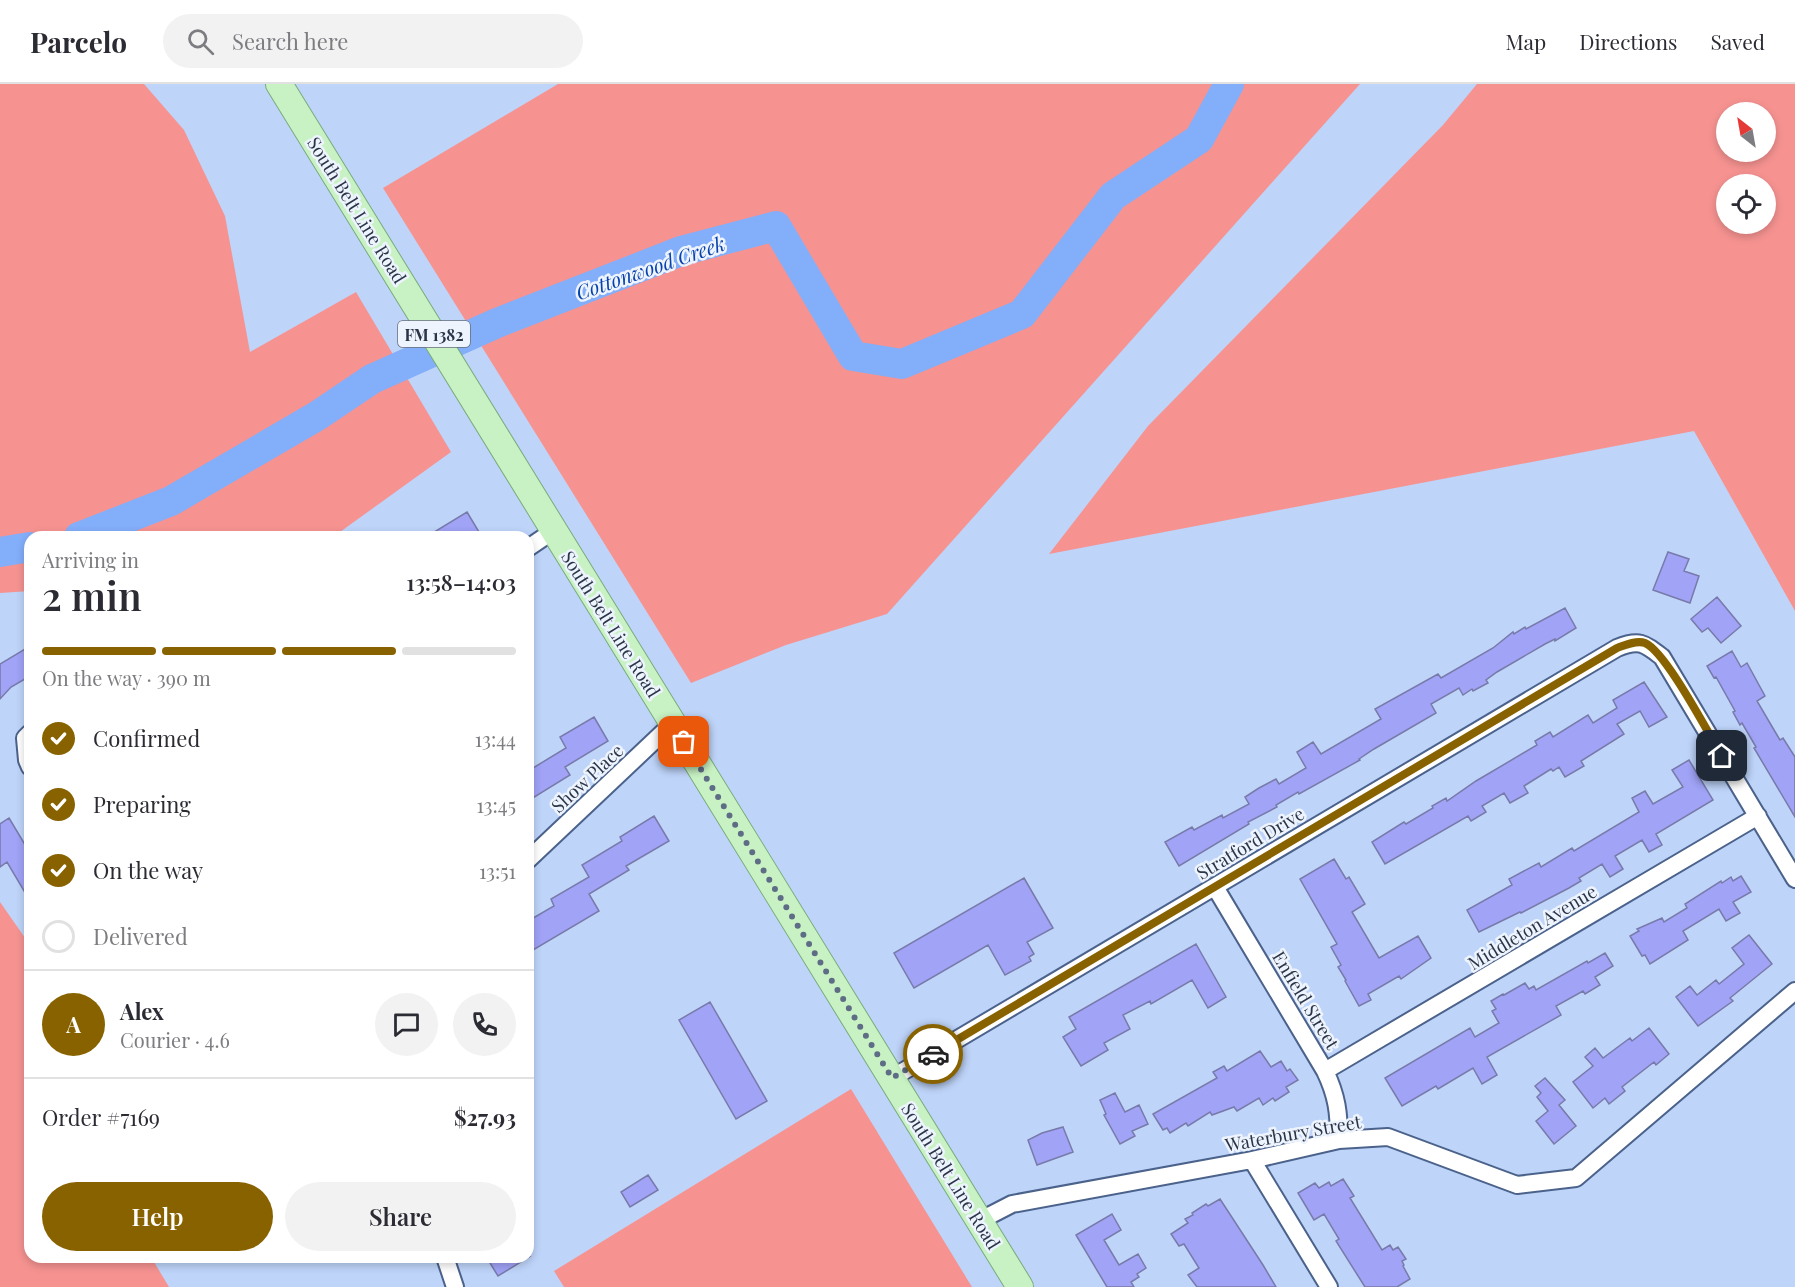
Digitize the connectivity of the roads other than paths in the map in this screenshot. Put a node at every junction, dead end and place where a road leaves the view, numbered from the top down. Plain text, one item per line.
1 (279, 84) edge
2 (553, 531) junction
3 (534, 544) edge
4 (673, 723) junction
5 (1758, 816) junction
6 (534, 854) edge
7 (1795, 879) edge
8 (1215, 887) junction
9 (1795, 991) edge
10 (1325, 1071) junction
11 (892, 1078) junction
12 (1339, 1140) junction
13 (1252, 1160) junction
14 (979, 1221) junction
15 (447, 1263) edge
16 (455, 1287) edge
17 (1020, 1287) edge
18 (1329, 1287) edge

1 - 2 main road, South Belt Line Road / FM 1382
2 - 3 street
2 - 4 main road, South Belt Line Road / FM 1382
4 - 6 street, Show Place
4 - 11 main road, South Belt Line Road / FM 1382
5 - 7 street
5 - 8 street, Stratford Drive
5 - 10 street, Middleton Avenue
8 - 10 street, Enfield Street
8 - 11 street, Stratford Drive
9 - 12 street, Waterbury Street
10 - 12 street, Enfield Street
11 - 14 main road, South Belt Line Road / FM 1382
12 - 13 street, Waterbury Street
13 - 14 street, Waterbury Street
13 - 18 street
14 - 17 main road, South Belt Line Road / FM 1382
15 - 16 street

